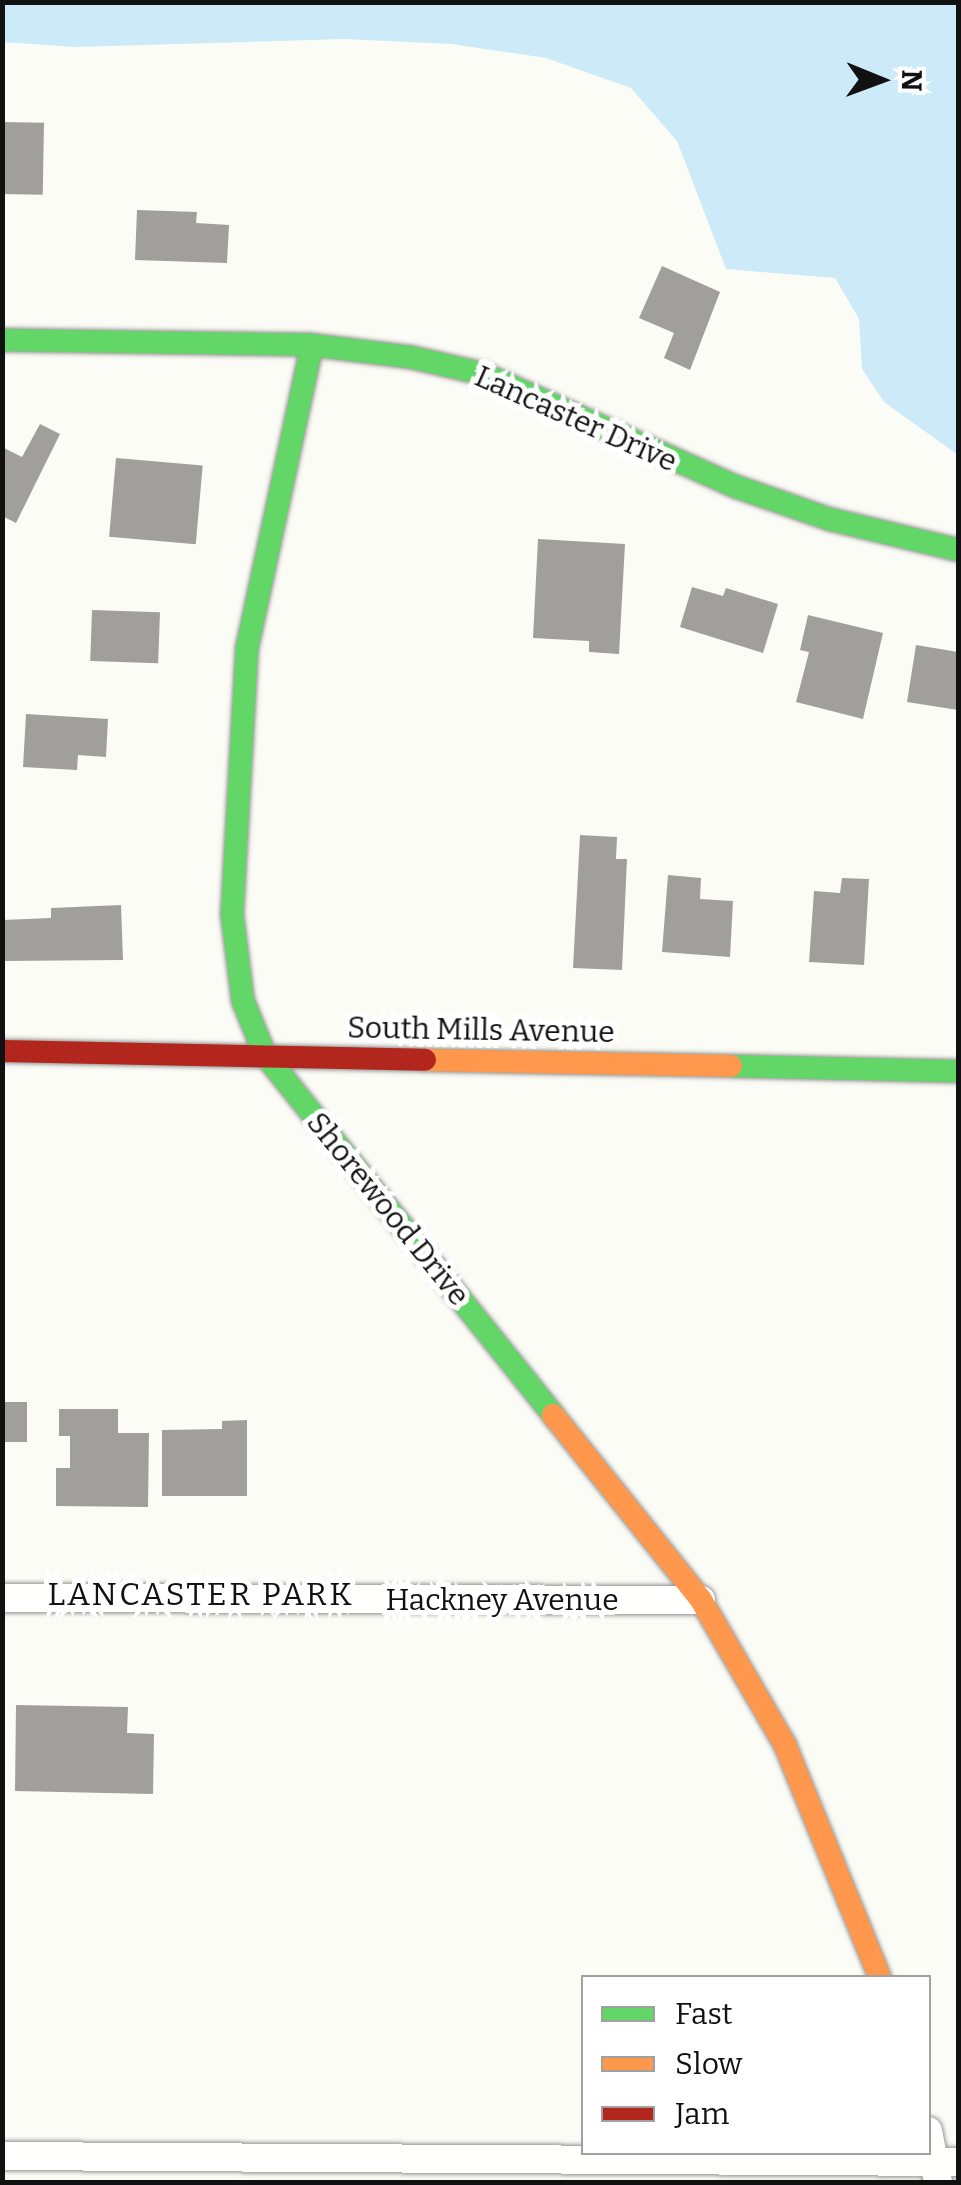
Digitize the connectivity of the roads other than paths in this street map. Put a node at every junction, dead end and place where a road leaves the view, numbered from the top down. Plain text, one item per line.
1 (2, 340) edge
2 (312, 345) junction
3 (958, 550) edge
4 (2, 1051) edge
5 (266, 1055) junction
6 (958, 1071) edge
7 (2, 1598) edge
8 (701, 1600) junction
9 (879, 1975) edge
10 (931, 2139) edge
11 (2, 2156) edge
12 (945, 2169) edge

1 - 2 street, Lancaster Drive
2 - 3 street, Lancaster Drive
2 - 5 street, Shorewood Drive
4 - 5 street, South Mills Avenue
5 - 6 street, South Mills Avenue
5 - 8 street, Shorewood Drive
7 - 8 street, Hackney Avenue
8 - 9 street, Shorewood Drive
10 - 12 street
11 - 12 street

